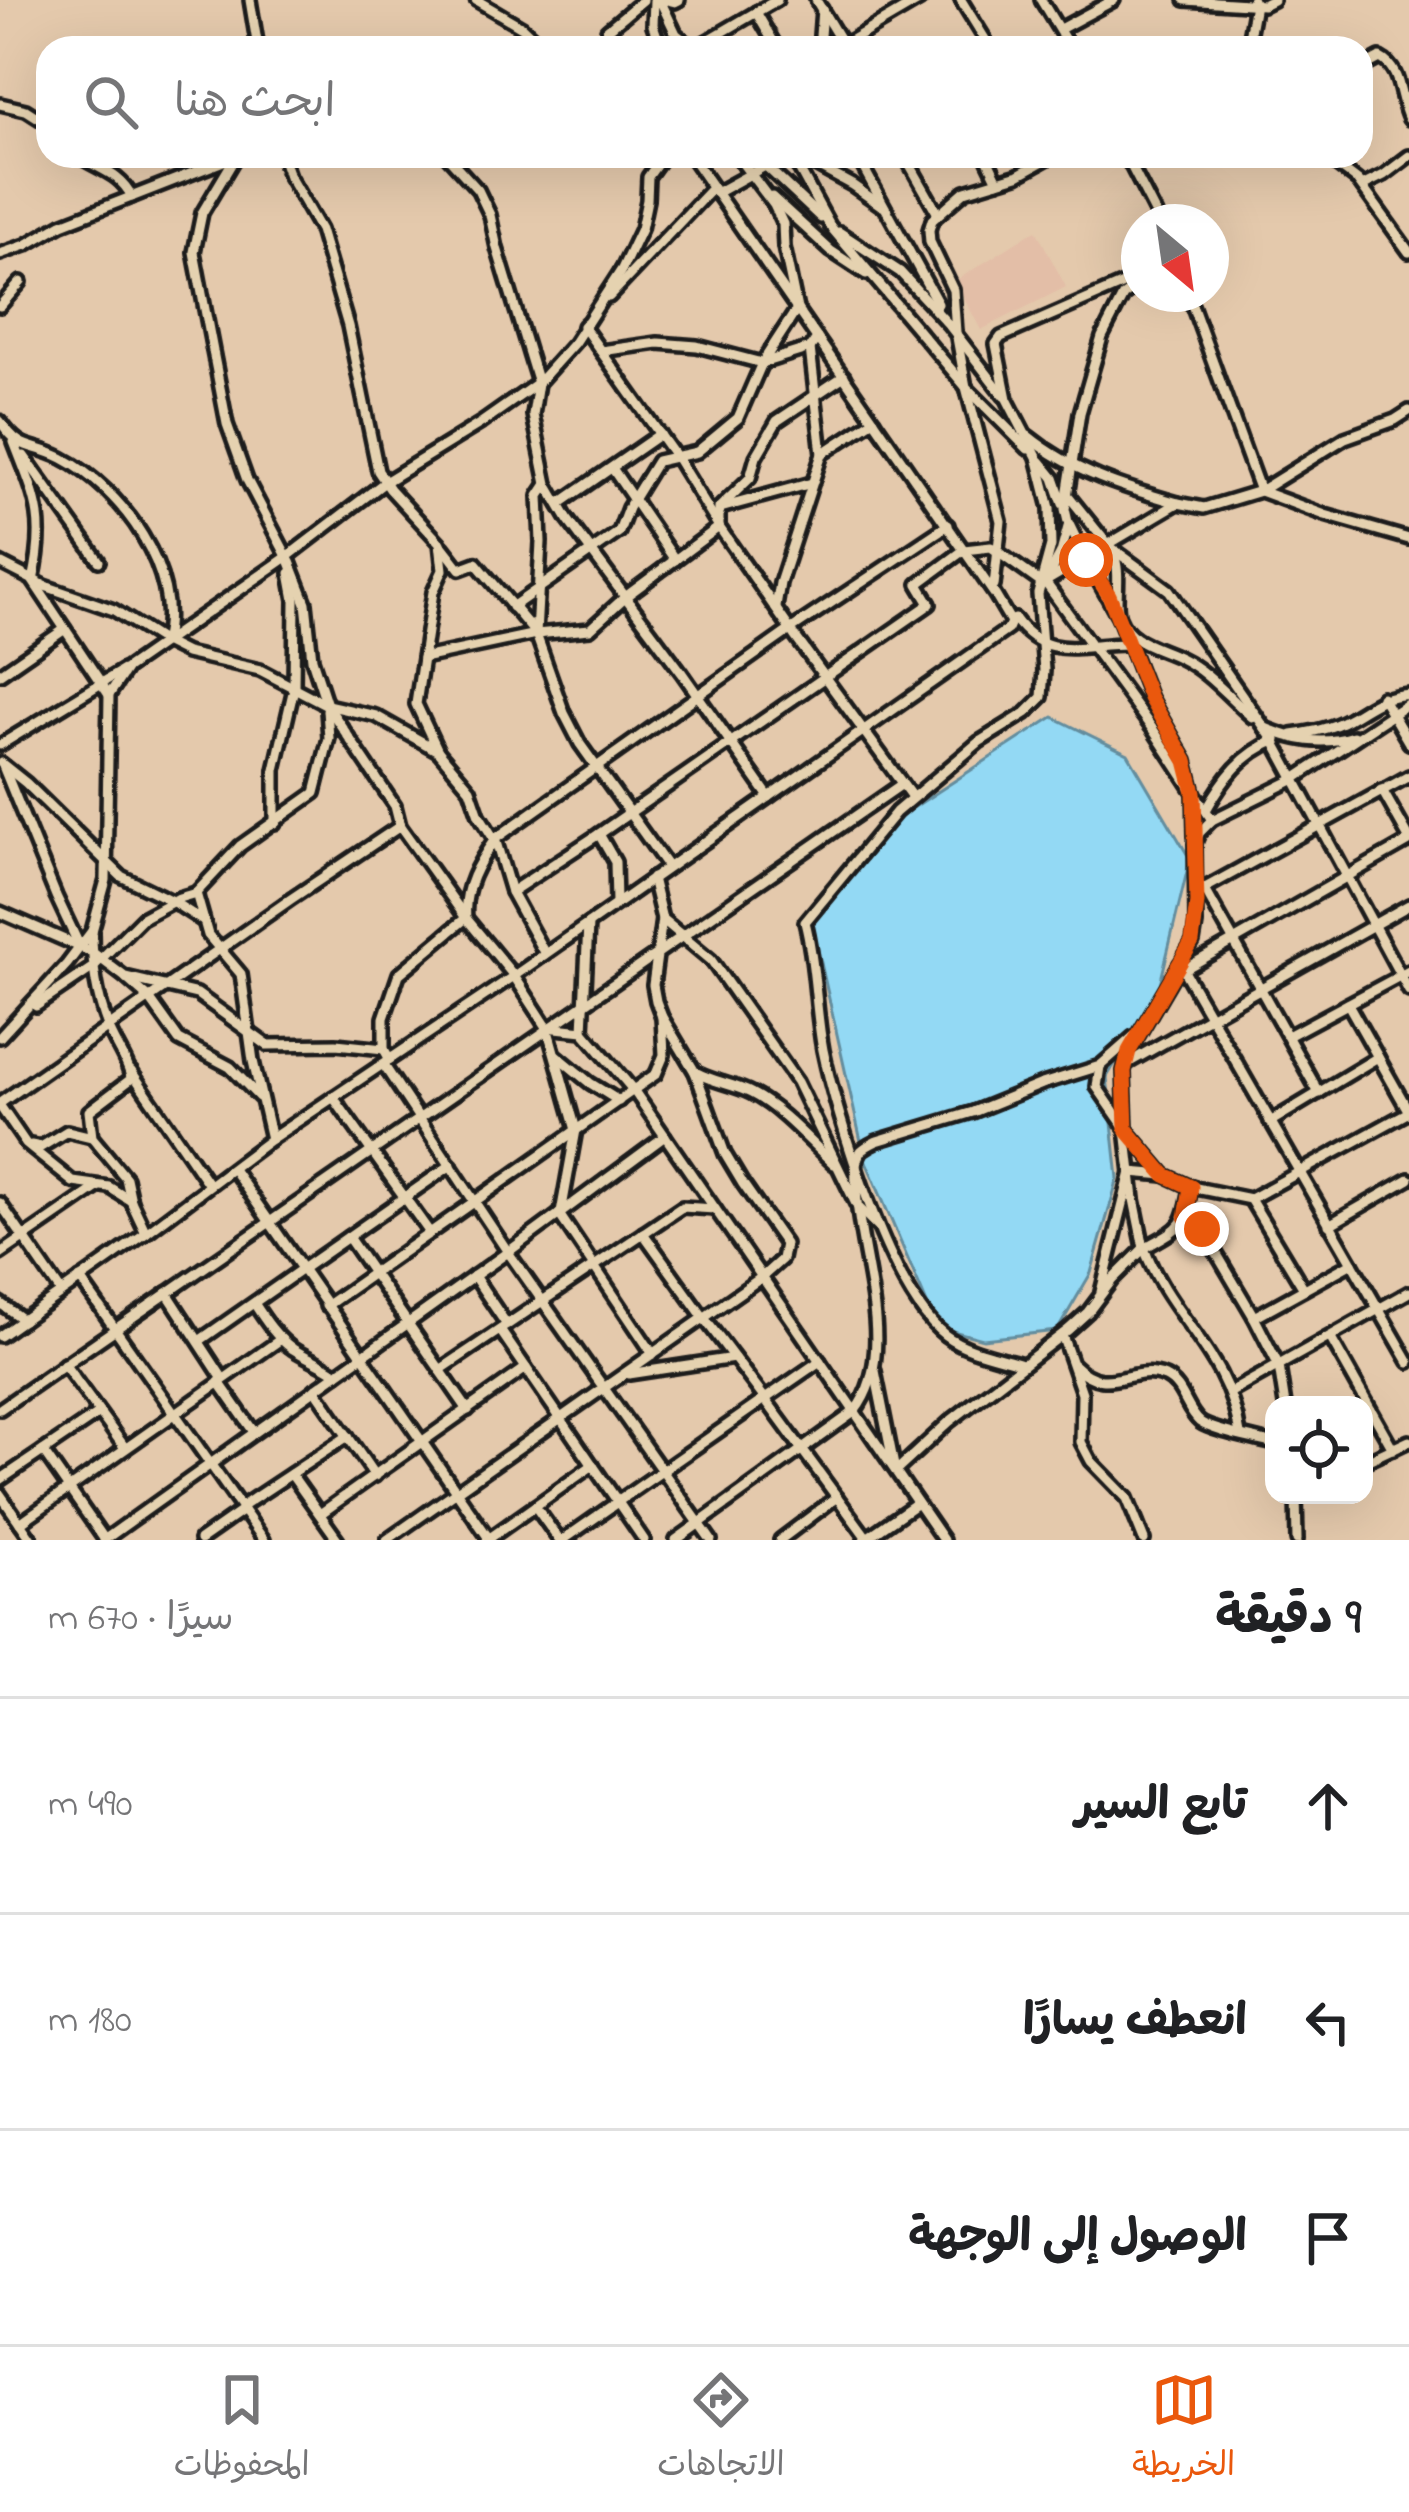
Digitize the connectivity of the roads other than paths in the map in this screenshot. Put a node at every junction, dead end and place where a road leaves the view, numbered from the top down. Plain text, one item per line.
1 (250, 0) edge
2 (476, 0) edge
3 (643, 0) edge
4 (660, 0) edge
5 (680, 0) edge
6 (777, 0) edge
7 (920, 0) edge
8 (961, 0) edge
9 (1041, 0) edge
10 (1114, 0) edge
11 (1185, 0) edge
12 (1273, 0) edge
13 (1254, 2) edge
14 (819, 4) edge
15 (756, 12) junction
16 (1060, 29) junction
17 (256, 36) edge
18 (531, 36) edge
19 (610, 36) edge
20 (657, 36) edge
21 (678, 36) edge
22 (712, 36) edge
23 (770, 36) edge
24 (820, 36) edge
25 (836, 36) edge
26 (860, 36) edge
27 (983, 36) edge
28 (1064, 36) edge
29 (1249, 36) edge
30 (1373, 62) edge
31 (0, 104) edge
32 (36, 116) edge
33 (1409, 119) edge
34 (1409, 156) edge
35 (102, 168) edge
36 (206, 168) edge
37 (228, 168) edge
38 (286, 168) edge
39 (458, 168) edge
40 (655, 168) edge
41 (699, 168) edge
42 (746, 168) edge
43 (763, 168) edge
44 (767, 168) edge
45 (802, 168) edge
46 (820, 168) edge
47 (863, 168) edge
48 (912, 168) edge
49 (992, 168) edge
50 (1031, 168) edge
51 (1132, 168) edge
52 (1340, 168) edge
53 (753, 178) junction
54 (998, 181) junction
55 (1362, 186) junction
56 (714, 190) junction
57 (132, 197) junction
58 (1151, 204) edge
59 (883, 207) junction
60 (938, 214) junction
61 (830, 226) junction
62 (1409, 252) edge
63 (0, 254) edge
64 (874, 279) junction
65 (21, 282) dead end
66 (1121, 287) edge
67 (1121, 300) edge
68 (0, 305) edge
69 (797, 308) junction
70 (1195, 312) edge
71 (583, 326) junction
72 (953, 328) junction
73 (814, 343) junction
74 (601, 351) junction
75 (763, 363) junction
76 (844, 376) junction
77 (538, 383) junction
78 (966, 387) junction
79 (815, 395) junction
80 (1007, 399) junction
81 (1409, 411) edge
82 (0, 421) edge
83 (874, 421) junction
84 (1024, 433) junction
85 (660, 434) junction
86 (14, 442) junction
87 (822, 454) junction
88 (676, 457) junction
89 (1036, 458) junction
90 (1070, 464) junction
91 (612, 468) junction
92 (385, 482) junction
93 (812, 483) junction
94 (547, 484) junction
95 (1260, 490) junction
96 (1067, 494) junction
97 (633, 499) junction
98 (1178, 503) junction
99 (559, 504) junction
100 (719, 508) junction
101 (1065, 509) junction
102 (1068, 522) junction
103 (948, 526) junction
104 (719, 527) junction
105 (1409, 539) edge
106 (440, 543) junction
107 (1108, 546) junction
108 (964, 550) junction
109 (998, 551) junction
110 (591, 552) junction
111 (287, 557) junction
112 (675, 560) junction
113 (1086, 560) junction
114 (99, 561) dead end
115 (0, 563) edge
116 (33, 580) junction
117 (1041, 586) junction
118 (539, 588) junction
119 (995, 595) junction
120 (625, 597) junction
121 (512, 607) junction
122 (776, 610) junction
123 (1118, 616) junction
124 (1013, 621) junction
125 (65, 629) junction
126 (790, 630) junction
127 (536, 634) junction
128 (164, 642) junction
129 (1041, 644) junction
130 (1127, 644) junction
131 (1091, 645) junction
132 (1154, 648) junction
133 (423, 658) junction
134 (127, 668) junction
135 (0, 674) edge
136 (824, 677) junction
137 (101, 683) junction
138 (294, 688) junction
139 (109, 694) junction
140 (697, 694) junction
141 (1382, 697) junction
142 (1409, 699) edge
143 (327, 705) junction
144 (1392, 716) junction
145 (1265, 728) junction
146 (863, 730) junction
147 (1369, 731) junction
148 (1279, 738) junction
149 (730, 741) junction
150 (1409, 743) edge
151 (0, 746) edge
152 (438, 751) junction
153 (1, 762) edge
154 (598, 769) junction
155 (1409, 776) edge
156 (1294, 780) junction
157 (902, 784) junction
158 (1382, 790) junction
159 (1194, 792) junction
160 (769, 797) junction
161 (912, 797) junction
162 (629, 812) junction
163 (1209, 815) junction
164 (275, 823) junction
165 (1317, 825) junction
166 (400, 826) junction
167 (599, 834) junction
168 (495, 839) junction
169 (1409, 839) edge
170 (1195, 843) junction
171 (106, 860) junction
172 (668, 867) junction
173 (652, 878) junction
174 (1346, 878) junction
175 (1200, 891) junction
176 (511, 892) junction
177 (196, 893) junction
178 (172, 901) junction
179 (616, 903) junction
180 (1409, 905) edge
181 (0, 913) edge
182 (466, 918) junction
183 (662, 919) junction
184 (204, 922) junction
185 (587, 924) junction
186 (1372, 926) junction
187 (92, 931) junction
188 (681, 935) junction
189 (1235, 941) junction
190 (80, 946) junction
191 (218, 950) junction
192 (656, 953) junction
193 (545, 954) junction
194 (97, 956) junction
195 (1182, 967) junction
196 (92, 968) junction
197 (1405, 974) edge
198 (125, 976) junction
199 (514, 976) junction
200 (166, 986) junction
201 (1262, 988) junction
202 (1409, 992) edge
203 (149, 998) junction
204 (584, 1002) junction
205 (1348, 1004) junction
206 (662, 1017) junction
207 (20, 1018) junction
208 (1210, 1018) junction
209 (108, 1027) junction
210 (547, 1027) junction
211 (1144, 1027) junction
212 (583, 1031) junction
213 (250, 1034) junction
214 (1288, 1036) junction
215 (0, 1037) edge
216 (553, 1052) junction
217 (385, 1057) junction
218 (1378, 1058) junction
219 (1125, 1064) junction
220 (1100, 1066) junction
221 (131, 1070) junction
222 (695, 1072) junction
223 (634, 1090) junction
224 (1319, 1093) junction
225 (333, 1097) junction
226 (263, 1100) junction
227 (619, 1101) junction
228 (0, 1105) edge
229 (1409, 1112) edge
230 (419, 1118) junction
231 (1270, 1122) junction
232 (1126, 1129) junction
233 (576, 1130) junction
234 (665, 1136) junction
235 (92, 1137) junction
236 (272, 1139) junction
237 (26, 1144) junction
238 (371, 1151) junction
239 (451, 1166) junction
240 (856, 1166) junction
241 (838, 1168) junction
242 (233, 1169) junction
243 (1131, 1172) junction
244 (1299, 1173) junction
245 (1165, 1175) junction
246 (1409, 1179) edge
247 (209, 1185) junction
248 (99, 1186) junction
249 (1191, 1187) junction
250 (404, 1198) junction
251 (1250, 1199) junction
252 (131, 1201) junction
253 (475, 1202) junction
254 (0, 1203) edge
255 (857, 1206) junction
256 (715, 1209) junction
257 (560, 1214) junction
258 (1186, 1218) junction
259 (269, 1222) junction
260 (1329, 1225) junction
261 (881, 1229) junction
262 (146, 1233) junction
263 (430, 1233) junction
264 (644, 1233) junction
265 (348, 1237) junction
266 (23, 1238) junction
267 (1144, 1248) junction
268 (508, 1252) junction
269 (0, 1255) edge
270 (1352, 1263) junction
271 (594, 1266) junction
272 (301, 1270) junction
273 (373, 1273) junction
274 (474, 1276) junction
275 (762, 1277) junction
276 (80, 1279) junction
277 (1304, 1289) junction
278 (61, 1292) junction
279 (1409, 1292) edge
280 (167, 1293) junction
281 (1100, 1297) junction
282 (542, 1300) junction
283 (0, 1303) edge
284 (254, 1303) junction
285 (326, 1306) junction
286 (1378, 1309) junction
287 (1254, 1317) junction
288 (704, 1318) junction
289 (23, 1320) junction
290 (408, 1323) junction
291 (116, 1328) junction
292 (504, 1328) junction
293 (1062, 1335) junction
294 (0, 1336) edge
295 (1330, 1337) junction
296 (281, 1339) junction
297 (199, 1341) junction
298 (653, 1354) junction
299 (362, 1356) junction
300 (734, 1358) junction
301 (820, 1361) junction
302 (1409, 1362) edge
303 (64, 1364) junction
304 (1022, 1364) junction
305 (1074, 1365) junction
306 (1279, 1366) junction
307 (874, 1367) junction
308 (526, 1368) junction
309 (440, 1370) junction
310 (337, 1374) junction
311 (624, 1375) junction
312 (221, 1381) junction
313 (604, 1388) junction
314 (315, 1389) junction
315 (1231, 1392) junction
316 (1284, 1396) edge
317 (765, 1399) junction
318 (0, 1408) edge
319 (468, 1410) junction
320 (854, 1412) junction
321 (99, 1413) junction
322 (175, 1413) junction
323 (561, 1419) junction
324 (254, 1432) junction
325 (1240, 1434) junction
326 (348, 1436) junction
327 (1265, 1441) edge
328 (1409, 1441) edge
329 (422, 1443) junction
330 (125, 1448) junction
331 (803, 1449) junction
332 (1393, 1449) junction
333 (43, 1451) junction
334 (1373, 1458) edge
335 (210, 1462) junction
336 (593, 1465) junction
337 (663, 1472) junction
338 (896, 1472) junction
339 (291, 1474) junction
340 (375, 1476) junction
341 (0, 1480) edge
342 (68, 1489) junction
343 (456, 1492) junction
344 (0, 1494) edge
345 (837, 1497) junction
346 (619, 1502) junction
347 (917, 1503) junction
348 (1296, 1504) edge
349 (536, 1506) junction
350 (242, 1509) junction
351 (320, 1514) junction
352 (20, 1522) junction
353 (699, 1523) junction
354 (784, 1539) edge
355 (865, 1539) edge
356 (32, 1540) edge
357 (104, 1540) edge
358 (200, 1540) edge
359 (264, 1540) edge
360 (338, 1540) edge
361 (387, 1540) edge
362 (489, 1540) edge
363 (561, 1540) edge
364 (644, 1540) edge
365 (676, 1540) edge
366 (711, 1540) edge
367 (943, 1540) edge
368 (1144, 1540) edge
369 (1297, 1540) edge

1 - 17 street
2 - 18 street
3 - 19 street
4 - 5 street
4 - 20 street
4 - 21 street
6 - 15 street
7 - 26 street
8 - 27 street
9 - 16 street
10 - 16 street
11 - 13 street
12 - 13 street
13 - 29 street
14 - 24 street
14 - 25 street
15 - 22 street
15 - 23 street
16 - 28 street
30 - 33 street
31 - 32 street
34 - 55 street
35 - 57 street
36 - 57 street
37 - 111 street
38 - 92 street
39 - 77 street
40 - 71 street
41 - 56 street
42 - 53 street
43 - 53 street
44 - 61 street
45 - 61 street
46 - 59 street
47 - 59 street
48 - 60 street
49 - 54 street
50 - 54 street
51 - 58 street
52 - 55 street
53 - 56 street
53 - 64 street
53 - 69 street
54 - 60 street
55 - 62 street
56 - 69 street
56 - 71 street
57 - 63 street
59 - 72 street
60 - 72 street
61 - 64 street
61 - 72 street
64 - 78 street
65 - 68 street
66 - 80 street
67 - 90 street
69 - 73 street
69 - 75 street
70 - 95 street
71 - 74 street
71 - 77 street
72 - 78 street
72 - 80 street
73 - 75 street
73 - 76 street
73 - 79 street
74 - 75 street
74 - 85 street
75 - 88 street
76 - 79 street
76 - 83 street
77 - 92 street
77 - 94 street
78 - 89 street
78 - 109 street
79 - 87 street
79 - 100 street
80 - 84 street
81 - 95 street
82 - 86 street
83 - 87 street
83 - 103 street
84 - 89 street
84 - 90 street
85 - 88 street
85 - 91 street
86 - 114 street
86 - 116 street
86 - 128 street
87 - 93 street
88 - 97 street
88 - 104 street
89 - 101 street
89 - 117 street
90 - 96 street
90 - 98 street
91 - 97 street
91 - 99 street
92 - 106 street
92 - 111 street
93 - 100 street
93 - 122 street
94 - 99 street
94 - 118 street
95 - 98 street
95 - 105 street
96 - 101 street
96 - 107 street
97 - 110 street
97 - 112 street
98 - 107 street
99 - 110 street
100 - 104 street
101 - 102 street
102 - 113 street
102 - 117 street
103 - 108 street
103 - 126 street
104 - 112 street
104 - 122 street
106 - 121 street
106 - 133 street
107 - 113 street
107 - 123 street
107 - 145 street
108 - 109 street
108 - 119 street
108 - 136 street
109 - 117 street
109 - 119 street
110 - 118 street
110 - 120 street
111 - 128 street
111 - 138 street
111 - 143 street
112 - 120 street
113 - 117 street
113 - 123 street
115 - 116 street
116 - 125 street
116 - 128 street
117 - 124 street
117 - 129 street
117 - 131 street
118 - 121 street
118 - 127 street
119 - 124 street
120 - 127 street
120 - 140 street
121 - 127 street
122 - 126 street
123 - 130 street
123 - 132 street
124 - 129 street
124 - 146 street
125 - 135 street
125 - 137 street
126 - 136 street
126 - 140 street
127 - 133 street
127 - 154 street
128 - 134 street
128 - 138 street
129 - 131 street
129 - 161 street
130 - 131 street
130 - 132 street
130 - 159 street
131 - 159 street
132 - 145 street
133 - 152 street
134 - 137 street
134 - 139 street
136 - 146 street
136 - 149 street
137 - 139 street
137 - 151 street
138 - 143 street
138 - 164 street
139 - 171 street
140 - 149 street
140 - 154 street
141 - 142 street
141 - 144 street
141 - 148 street
142 - 144 street
143 - 152 street
143 - 164 street
143 - 166 street
144 - 147 street
144 - 150 street
145 - 148 street
146 - 157 street
146 - 160 street
147 - 148 street
147 - 156 street
148 - 156 street
148 - 163 street
149 - 160 street
149 - 162 street
152 - 168 street
153 - 171 street
153 - 190 street
154 - 162 street
154 - 168 street
155 - 158 street
156 - 163 street
156 - 165 street
157 - 161 street
157 - 188 street
158 - 165 street
158 - 169 street
159 - 163 street
159 - 170 street
160 - 172 street
161 - 240 street
162 - 167 street
162 - 172 street
163 - 170 street
164 - 177 street
165 - 174 street
165 - 175 street
166 - 182 street
166 - 191 street
167 - 176 street
167 - 179 street
168 - 176 street
168 - 182 street
169 - 174 street
170 - 175 street
171 - 178 street
171 - 187 street
172 - 173 street
173 - 179 street
173 - 183 street
174 - 186 street
174 - 189 street
175 - 189 street
175 - 195 street
176 - 193 street
177 - 178 street
177 - 184 street
178 - 184 street
178 - 194 street
179 - 185 street
180 - 186 street
181 - 190 street
182 - 199 street
182 - 217 street
183 - 188 street
183 - 192 street
184 - 191 street
185 - 193 street
185 - 204 street
186 - 197 street
186 - 201 street
187 - 190 street
187 - 194 street
188 - 192 street
188 - 241 street
189 - 195 street
189 - 201 street
190 - 194 street
190 - 207 street
191 - 200 street
191 - 213 street
192 - 204 street
192 - 206 street
193 - 199 street
194 - 196 street
194 - 198 street
195 - 208 street
195 - 211 street
196 - 207 street
196 - 209 street
197 - 202 street
197 - 205 street
198 - 200 street
198 - 203 street
199 - 210 street
199 - 217 street
200 - 203 street
200 - 213 street
201 - 208 street
201 - 214 street
203 - 209 street
203 - 226 street
204 - 210 street
204 - 212 street
205 - 214 street
205 - 218 street
206 - 222 street
206 - 223 street
207 - 215 street
208 - 219 street
208 - 231 street
209 - 221 street
209 - 228 street
210 - 212 street
210 - 216 street
210 - 230 street
211 - 219 street
211 - 220 street
212 - 223 street
213 - 217 street
213 - 226 street
214 - 224 street
216 - 227 street
216 - 233 street
217 - 225 street
217 - 230 street
218 - 224 street
218 - 229 street
219 - 232 street
220 - 232 street
220 - 240 street
221 - 235 street
221 - 247 street
222 - 241 street
222 - 275 street
223 - 227 street
223 - 234 street
224 - 231 street
225 - 236 street
225 - 238 street
226 - 236 street
227 - 233 street
228 - 237 street
229 - 244 street
230 - 238 street
230 - 239 street
231 - 244 street
232 - 243 street
232 - 245 street
233 - 253 street
233 - 257 street
234 - 256 street
234 - 257 street
235 - 237 street
235 - 252 street
236 - 242 street
237 - 248 street
238 - 250 street
238 - 259 street
239 - 250 street
239 - 253 street
240 - 255 street
240 - 261 street
241 - 255 street
242 - 247 street
242 - 259 street
243 - 245 street
243 - 267 street
243 - 281 street
244 - 251 street
244 - 260 street
245 - 249 street
246 - 260 street
247 - 262 street
248 - 252 street
248 - 266 street
249 - 251 street
249 - 258 street
250 - 263 street
250 - 265 street
251 - 277 street
252 - 262 street
253 - 263 street
253 - 268 street
254 - 266 street
255 - 261 street
255 - 307 street
256 - 264 street
256 - 275 street
257 - 268 street
257 - 271 street
258 - 267 street
258 - 287 street
259 - 272 street
259 - 280 street
260 - 270 street
261 - 304 street
262 - 276 street
263 - 273 street
264 - 271 street
264 - 288 street
265 - 272 street
265 - 273 street
266 - 269 street
266 - 278 street
267 - 281 street
267 - 315 street
268 - 274 street
268 - 282 street
270 - 277 street
270 - 286 street
271 - 282 street
271 - 298 street
272 - 284 street
272 - 285 street
273 - 285 street
273 - 290 street
274 - 290 street
274 - 292 street
275 - 288 street
275 - 301 street
276 - 278 street
276 - 291 street
277 - 287 street
278 - 289 street
279 - 286 street
280 - 291 street
280 - 297 street
281 - 293 street
282 - 292 street
282 - 313 street
283 - 289 street
284 - 296 street
284 - 297 street
285 - 299 street
286 - 295 street
286 - 302 street
287 - 306 street
288 - 298 street
288 - 300 street
289 - 294 street
290 - 299 street
290 - 309 street
291 - 303 street
291 - 322 street
292 - 308 street
292 - 309 street
293 - 304 street
293 - 305 street
295 - 306 street
295 - 332 street
296 - 310 street
296 - 312 street
297 - 312 street
298 - 311 street
299 - 310 street
299 - 329 street
300 - 311 street
300 - 317 street
301 - 317 street
301 - 320 street
303 - 318 street
303 - 321 street
304 - 338 street
305 - 325 street
305 - 368 street
306 - 315 street
306 - 316 street
307 - 320 street
307 - 338 street
308 - 319 street
308 - 323 street
309 - 319 street
310 - 314 street
311 - 313 street
312 - 322 street
312 - 324 street
313 - 323 street
313 - 337 street
314 - 324 street
314 - 326 street
315 - 325 street
317 - 331 street
317 - 337 street
319 - 329 street
320 - 331 street
320 - 338 street
321 - 330 street
321 - 333 street
322 - 330 street
322 - 335 street
323 - 336 street
323 - 343 street
324 - 335 street
325 - 327 street
326 - 339 street
326 - 340 street
328 - 332 street
329 - 340 street
329 - 343 street
330 - 342 street
331 - 345 street
331 - 353 street
332 - 334 street
333 - 341 street
333 - 342 street
335 - 350 street
335 - 357 street
336 - 346 street
336 - 349 street
337 - 346 street
337 - 353 street
338 - 347 street
339 - 350 street
339 - 351 street
340 - 351 street
342 - 352 street
342 - 357 street
343 - 361 street
343 - 362 street
344 - 352 street
345 - 354 street
345 - 355 street
346 - 363 street
346 - 364 street
347 - 355 street
347 - 367 street
348 - 369 street
349 - 362 street
349 - 363 street
350 - 358 street
350 - 359 street
351 - 360 street
352 - 356 street
353 - 365 street
353 - 366 street

